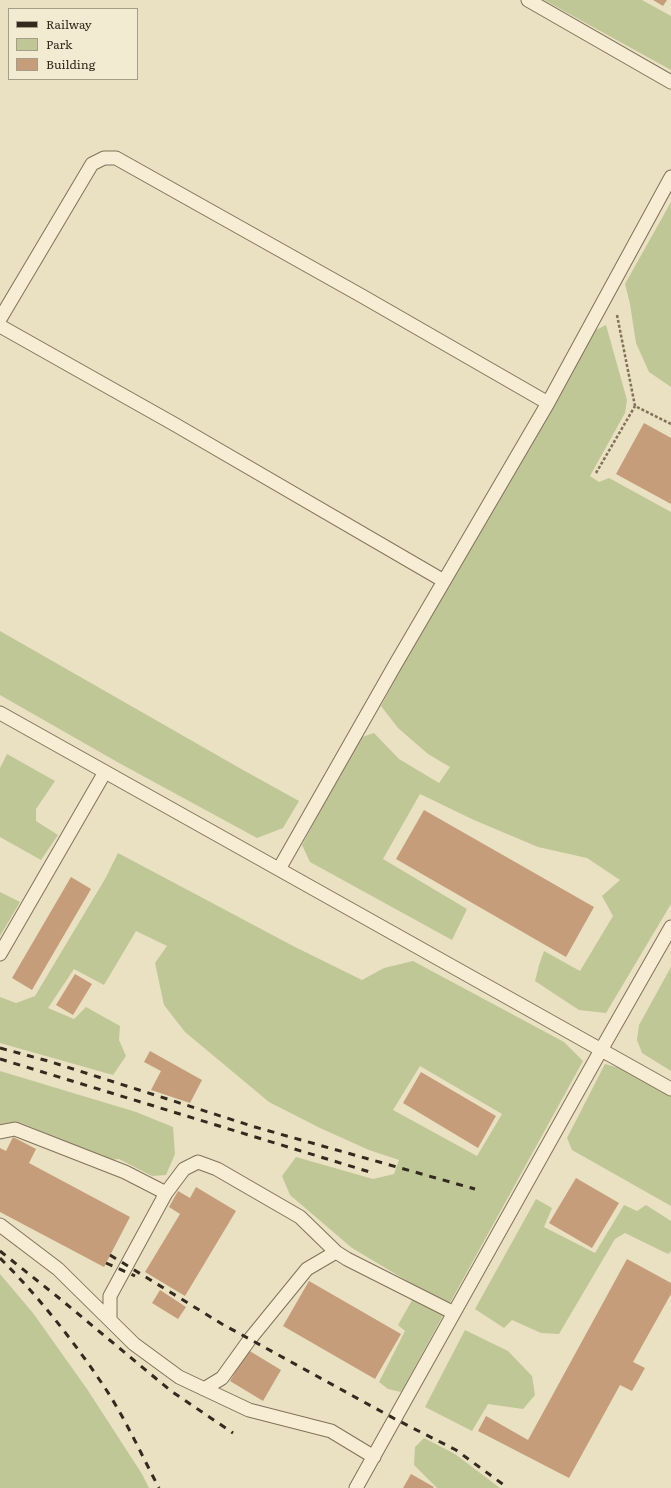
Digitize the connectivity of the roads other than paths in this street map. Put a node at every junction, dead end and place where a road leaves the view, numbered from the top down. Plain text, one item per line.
1 (528, 0) edge
2 (671, 82) edge
3 (671, 178) edge
4 (0, 319) edge
5 (0, 326) edge
6 (548, 404) junction
7 (444, 581) junction
8 (0, 713) edge
9 (105, 772) junction
10 (279, 869) junction
11 (671, 927) edge
12 (0, 954) edge
13 (600, 1050) junction
14 (671, 1089) edge
15 (0, 1132) edge
16 (166, 1193) junction
17 (0, 1225) edge
18 (336, 1252) junction
19 (454, 1313) junction
20 (110, 1320) junction
21 (204, 1389) junction
22 (374, 1457) junction
23 (356, 1488) edge

1 - 2 lane
3 - 6 lane
4 - 6 lane
5 - 7 lane
6 - 7 lane
7 - 10 lane
8 - 9 lane
9 - 10 lane
9 - 12 lane
10 - 13 lane
11 - 13 lane
13 - 14 lane
13 - 19 lane
15 - 16 lane
16 - 18 lane
16 - 20 lane
17 - 20 lane
18 - 19 lane
18 - 21 lane
19 - 22 lane
20 - 21 lane
21 - 22 lane
22 - 23 lane

